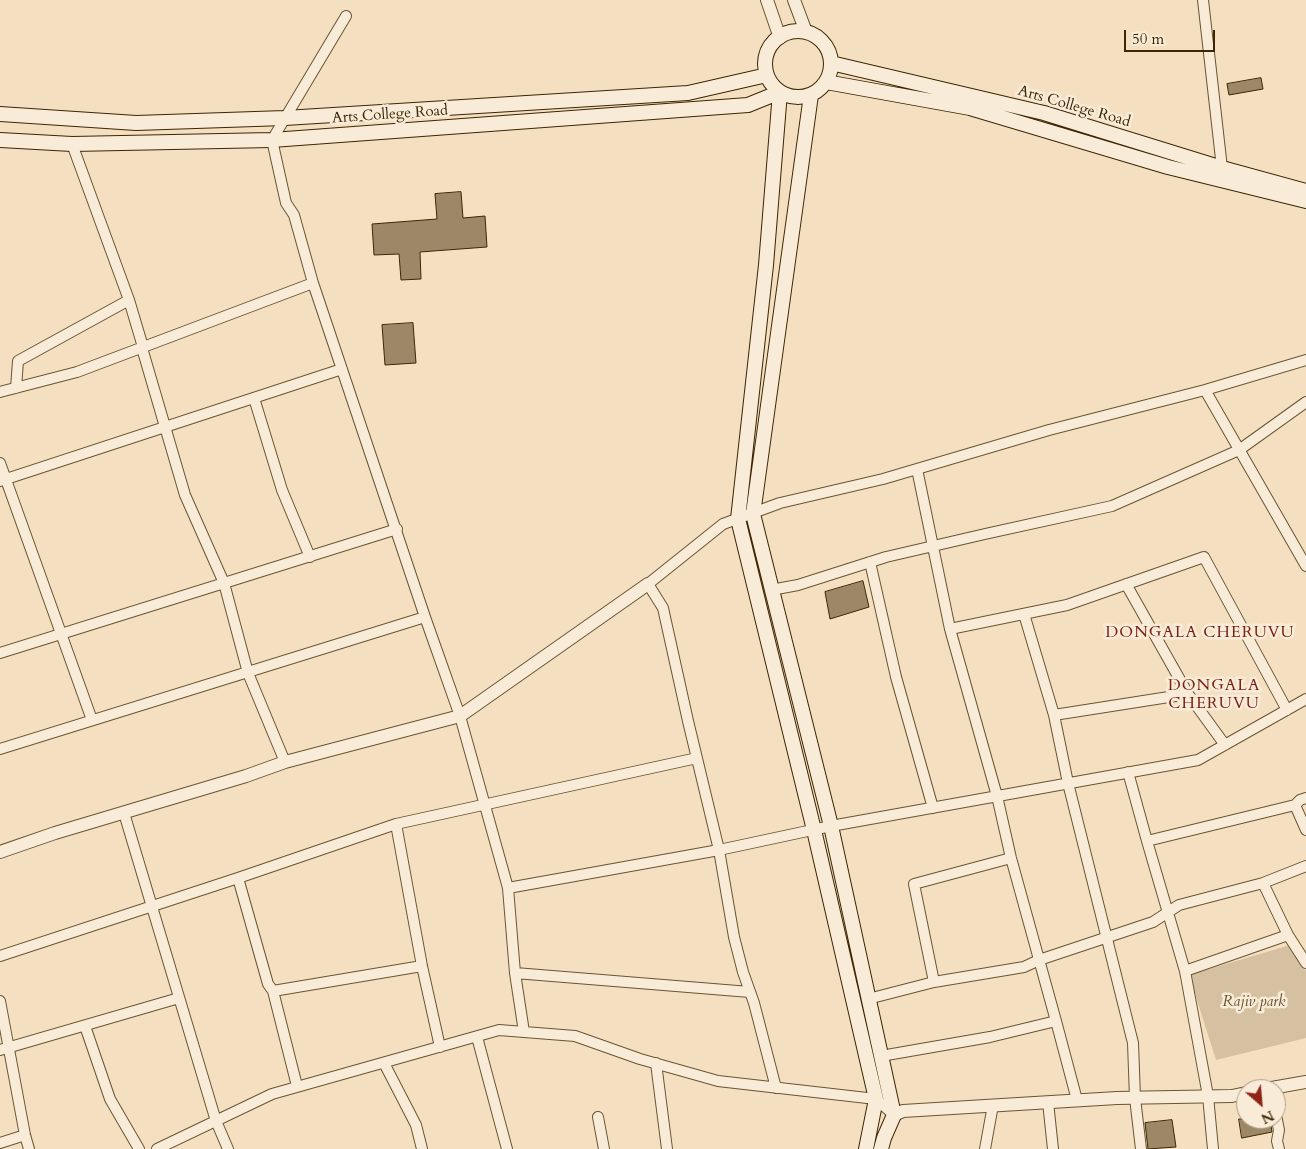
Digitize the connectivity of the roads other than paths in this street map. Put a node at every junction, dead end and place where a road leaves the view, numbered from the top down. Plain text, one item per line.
1 (767, 0) edge
2 (794, 0) edge
3 (1203, 0) edge
4 (346, 16) dead end
5 (806, 32) junction
6 (780, 38) junction
7 (831, 63) junction
8 (767, 75) junction
9 (826, 82) junction
10 (780, 92) junction
11 (811, 94) junction
12 (0, 114) edge
13 (285, 118) junction
14 (0, 140) edge
15 (272, 140) junction
16 (72, 144) junction
17 (1222, 168) junction
18 (1306, 191) edge
19 (1306, 201) edge
20 (313, 283) junction
21 (129, 300) junction
22 (143, 347) junction
23 (1306, 360) edge
24 (342, 369) junction
25 (16, 388) junction
26 (1205, 390) junction
27 (0, 392) edge
28 (254, 398) junction
29 (1306, 402) edge
30 (166, 427) junction
31 (1239, 450) junction
32 (0, 463) edge
33 (917, 469) junction
34 (3, 480) edge
35 (752, 514) junction
36 (738, 519) junction
37 (397, 529) junction
38 (934, 546) junction
39 (310, 556) junction
40 (870, 562) junction
41 (1306, 566) edge
42 (224, 584) junction
43 (648, 584) junction
44 (1126, 584) junction
45 (771, 590) junction
46 (1024, 614) junction
47 (425, 617) junction
48 (950, 629) junction
49 (61, 634) junction
50 (0, 653) edge
51 (249, 671) junction
52 (1188, 694) junction
53 (1306, 699) edge
54 (1287, 710) junction
55 (460, 716) junction
56 (1054, 716) junction
57 (92, 720) junction
58 (1226, 744) junction
59 (0, 749) edge
60 (697, 758) junction
61 (284, 762) junction
62 (1128, 772) junction
63 (1068, 783) junction
64 (997, 796) junction
65 (1306, 798) edge
66 (485, 804) junction
67 (1295, 805) junction
68 (933, 808) junction
69 (125, 812) junction
70 (396, 824) junction
71 (831, 826) junction
72 (814, 830) junction
73 (1306, 830) edge
74 (1147, 841) junction
75 (719, 850) junction
76 (0, 852) edge
77 (1011, 858) junction
78 (1306, 866) edge
79 (238, 878) junction
80 (1263, 883) junction
81 (508, 888) junction
82 (152, 907) junction
83 (1168, 912) junction
84 (1288, 935) junction
85 (1106, 938) junction
86 (0, 956) edge
87 (1039, 960) junction
88 (1306, 962) edge
89 (422, 966) junction
90 (1185, 972) junction
91 (515, 973) junction
92 (934, 982) junction
93 (273, 991) junction
94 (750, 992) junction
95 (179, 998) junction
96 (868, 998) junction
97 (0, 1001) edge
98 (1056, 1021) junction
99 (84, 1026) junction
100 (524, 1032) junction
101 (476, 1037) junction
102 (440, 1047) junction
103 (5, 1049) edge
104 (881, 1056) junction
105 (384, 1063) junction
106 (656, 1064) junction
107 (1306, 1082) edge
108 (297, 1086) junction
109 (1286, 1086) edge
110 (776, 1088) junction
111 (1236, 1095) edge
112 (1208, 1096) junction
113 (1135, 1098) junction
114 (876, 1099) junction
115 (1076, 1100) junction
116 (1048, 1102) junction
117 (993, 1105) junction
118 (894, 1115) junction
119 (598, 1117) dead end
120 (216, 1121) junction
121 (1279, 1129) edge
122 (25, 1135) junction
123 (0, 1143) edge
124 (29, 1149) edge
125 (139, 1149) edge
126 (157, 1149) edge
127 (228, 1149) edge
128 (422, 1149) edge
129 (507, 1149) edge
130 (604, 1149) edge
131 (667, 1149) edge
132 (866, 1149) edge
133 (881, 1149) edge
134 (985, 1149) edge
135 (1053, 1149) edge
136 (1141, 1149) edge
137 (1213, 1149) edge
138 (1279, 1149) edge

1 - 6 street
2 - 5 street
3 - 17 street
4 - 13 street
5 - 6 main road
5 - 7 main road
6 - 8 main road
7 - 9 main road
7 - 17 main road, Arts College Road
8 - 10 main road
8 - 13 main road
9 - 11 main road
9 - 19 main road
10 - 11 main road
10 - 15 main road, Arts College Road
10 - 36 main road
11 - 35 main road
12 - 13 main road
13 - 15 street
14 - 16 main road, Arts College Road
15 - 16 main road, Arts College Road
15 - 20 street
16 - 21 street
17 - 18 main road, Arts College Road
20 - 22 street
20 - 24 street
21 - 22 street
21 - 25 street
22 - 25 street
22 - 30 street
23 - 26 street
24 - 28 street
24 - 37 street
25 - 27 street
26 - 31 street
26 - 33 street
28 - 30 street
28 - 39 street
29 - 31 street
30 - 34 street
30 - 42 street
31 - 38 street
31 - 41 street
32 - 34 street
33 - 35 street
33 - 38 street
34 - 49 street
35 - 36 street
35 - 45 main road
36 - 43 street
36 - 72 main road
37 - 39 street
37 - 47 street
38 - 40 street
38 - 48 street
39 - 42 street
40 - 45 street
40 - 68 street
42 - 49 street
42 - 51 street
43 - 55 street
43 - 60 street
44 - 46 street
44 - 52 street
44 - 54 street
45 - 71 main road
46 - 48 street
46 - 56 street
47 - 51 street
47 - 55 street
48 - 64 street
49 - 50 street
49 - 57 street
51 - 57 street
51 - 61 street
52 - 56 street
52 - 58 street
53 - 54 street
54 - 58 street
55 - 61 street
55 - 66 street
56 - 63 street
57 - 59 street
58 - 62 street
60 - 66 street
60 - 75 street
61 - 69 street
62 - 63 street
62 - 74 street
63 - 64 street
63 - 85 street
64 - 68 street
64 - 77 street
65 - 67 street
66 - 70 street
66 - 81 street
67 - 73 street
67 - 74 street
68 - 71 street
69 - 76 street
69 - 82 street
70 - 79 street
70 - 89 street
71 - 72 street
71 - 96 main road
72 - 75 street
72 - 114 main road
74 - 83 street
75 - 81 street
75 - 94 street
77 - 87 street
77 - 92 street
78 - 80 street
79 - 82 street
79 - 93 street
80 - 83 street
80 - 84 street
81 - 91 street
82 - 86 street
82 - 95 street
83 - 85 street
83 - 90 street
84 - 88 street
84 - 90 street
85 - 87 street
85 - 113 street
87 - 92 street
87 - 98 street
89 - 93 street
89 - 102 street
90 - 112 street
91 - 94 street
91 - 100 street
92 - 96 street
93 - 108 street
94 - 110 street
95 - 99 street
95 - 120 street
96 - 104 main road
97 - 103 street
98 - 104 street
98 - 115 street
99 - 103 street
99 - 125 street
100 - 101 street
100 - 106 street
101 - 102 street
101 - 129 street
102 - 105 street
103 - 122 street
104 - 118 main road
105 - 108 street
105 - 128 street
106 - 110 street
106 - 131 street
107 - 109 street
108 - 120 street
110 - 114 street
111 - 112 street
112 - 113 street
112 - 137 street
113 - 115 street
113 - 136 street
114 - 118 street
114 - 132 main road
115 - 116 street
116 - 117 street
116 - 135 street
117 - 118 street
117 - 134 street
118 - 133 main road
119 - 130 street
120 - 126 street
120 - 127 street
121 - 138 street
122 - 123 street
122 - 124 street

